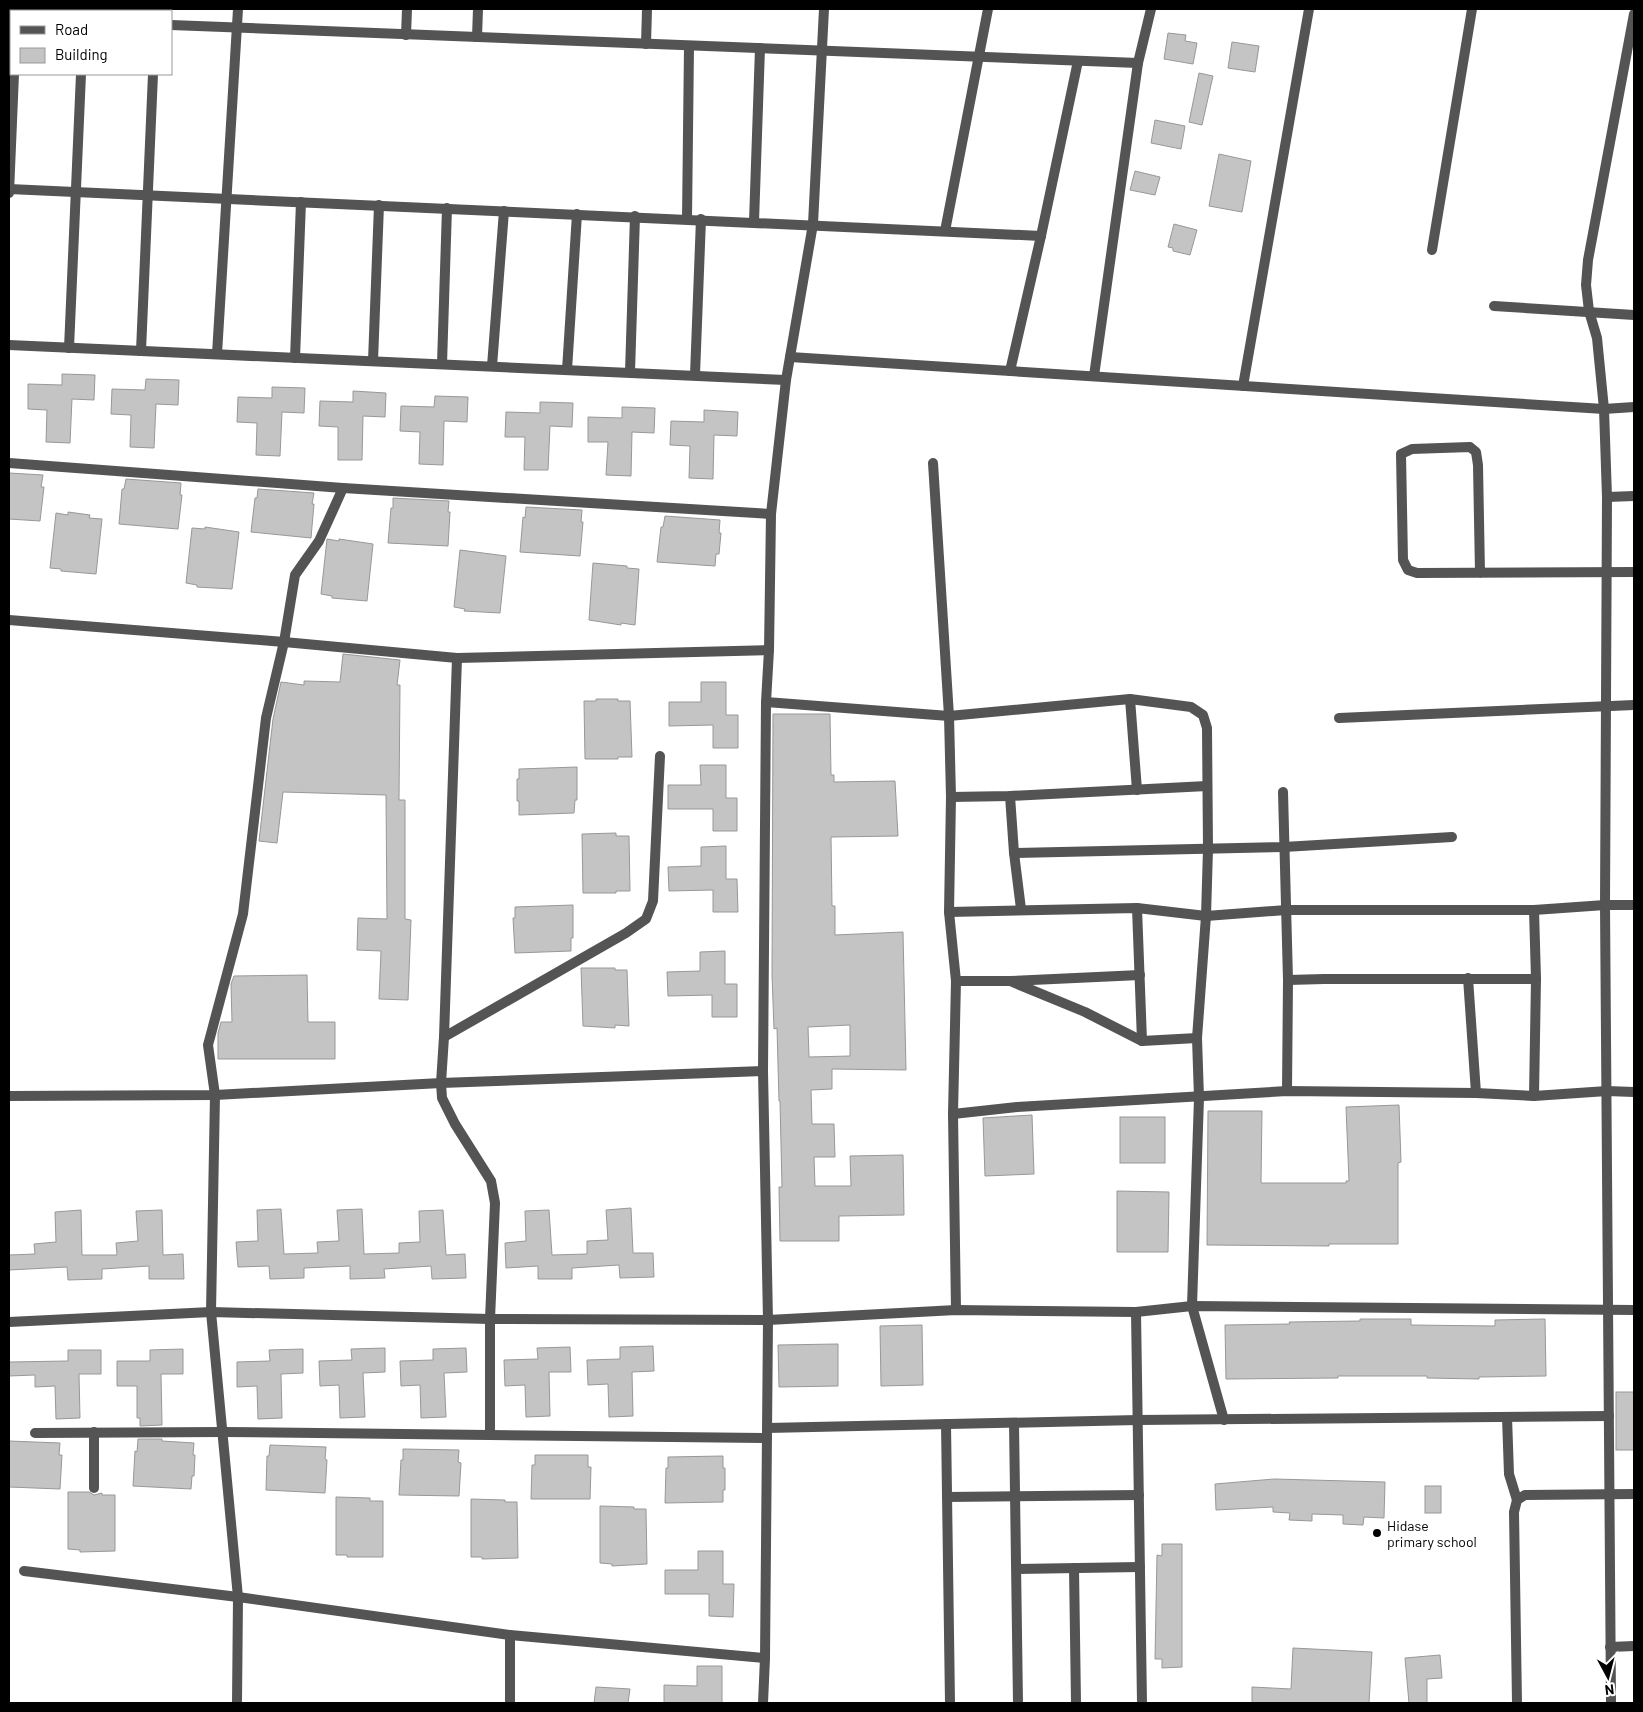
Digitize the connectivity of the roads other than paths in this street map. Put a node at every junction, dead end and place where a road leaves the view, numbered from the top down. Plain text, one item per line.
1 (238, 9) edge
2 (407, 9) edge
3 (478, 9) edge
4 (647, 9) edge
5 (824, 9) edge
6 (988, 9) edge
7 (1151, 9) edge
8 (1309, 9) edge
9 (1472, 9) edge
10 (1634, 14) edge
11 (172, 25) edge
12 (237, 28) junction
13 (406, 35) junction
14 (477, 38) junction
15 (646, 44) junction
16 (689, 46) junction
17 (760, 48) junction
18 (822, 50) junction
19 (978, 57) junction
20 (1078, 61) junction
21 (1138, 64) junction
22 (14, 75) edge
23 (81, 75) edge
24 (153, 75) edge
25 (9, 189) edge
26 (76, 192) junction
27 (9, 193) edge
28 (148, 195) junction
29 (228, 199) junction
30 (301, 202) junction
31 (379, 205) junction
32 (446, 208) junction
33 (504, 211) junction
34 (577, 214) junction
35 (635, 216) junction
36 (687, 219) junction
37 (701, 219) junction
38 (754, 222) junction
39 (813, 224) junction
40 (945, 231) junction
41 (1041, 236) junction
42 (1432, 250) dead end
43 (1494, 306) dead end
44 (1589, 311) junction
45 (1634, 315) edge
46 (9, 346) edge
47 (69, 348) junction
48 (141, 351) junction
49 (218, 354) junction
50 (790, 357) junction
51 (295, 358) junction
52 (373, 361) junction
53 (442, 364) junction
54 (492, 366) junction
55 (567, 370) junction
56 (1010, 371) junction
57 (630, 372) junction
58 (695, 375) junction
59 (1094, 376) junction
60 (786, 380) junction
61 (1243, 386) junction
62 (1634, 407) edge
63 (1604, 409) junction
64 (9, 463) edge
65 (934, 463) dead end
66 (343, 488) junction
67 (1634, 496) edge
68 (1607, 497) junction
69 (771, 514) junction
70 (1606, 572) junction
71 (1634, 572) edge
72 (1480, 573) junction
73 (9, 620) edge
74 (284, 642) junction
75 (769, 650) junction
76 (457, 658) junction
77 (1130, 699) junction
78 (766, 702) junction
79 (1606, 705) junction
80 (1634, 705) edge
81 (949, 716) junction
82 (1339, 718) dead end
83 (660, 756) dead end
84 (1207, 786) junction
85 (1137, 790) junction
86 (1283, 792) dead end
87 (1010, 796) junction
88 (951, 797) junction
89 (1452, 836) dead end
90 (1284, 847) junction
91 (1208, 849) junction
92 (1014, 853) junction
93 (1605, 905) junction
94 (1634, 905) edge
95 (1137, 908) junction
96 (1021, 909) junction
97 (1286, 910) junction
98 (1534, 910) junction
99 (949, 912) junction
100 (1206, 916) junction
101 (1140, 974) junction
102 (1468, 978) junction
103 (1536, 979) junction
104 (1288, 980) junction
105 (956, 981) junction
106 (1010, 981) junction
107 (444, 1037) junction
108 (1197, 1038) junction
109 (1142, 1041) junction
110 (764, 1071) junction
111 (441, 1083) junction
112 (1607, 1091) junction
113 (1287, 1092) junction
114 (1634, 1092) edge
115 (1476, 1093) junction
116 (215, 1095) junction
117 (9, 1096) edge
118 (1534, 1096) junction
119 (1199, 1098) junction
120 (953, 1114) junction
121 (1192, 1306) junction
122 (956, 1310) junction
123 (1608, 1310) junction
124 (1634, 1310) edge
125 (211, 1312) junction
126 (1136, 1312) junction
127 (490, 1319) junction
128 (768, 1320) junction
129 (9, 1322) edge
130 (1609, 1416) junction
131 (1507, 1417) junction
132 (1138, 1420) junction
133 (1224, 1420) junction
134 (1014, 1423) junction
135 (946, 1424) junction
136 (35, 1432) dead end
137 (94, 1432) junction
138 (223, 1432) junction
139 (767, 1433) junction
140 (490, 1435) junction
141 (94, 1488) dead end
142 (1609, 1494) junction
143 (1634, 1494) edge
144 (1139, 1495) junction
145 (1016, 1497) junction
146 (947, 1498) junction
147 (1516, 1500) junction
148 (1140, 1567) junction
149 (1074, 1568) junction
150 (1017, 1570) junction
151 (24, 1571) dead end
152 (238, 1597) junction
153 (510, 1635) junction
154 (1634, 1646) edge
155 (1610, 1647) junction
156 (765, 1658) junction
157 (237, 1703) edge
158 (510, 1703) edge
159 (763, 1703) edge
160 (950, 1703) edge
161 (1018, 1703) edge
162 (1076, 1703) edge
163 (1142, 1703) edge
164 (1517, 1703) edge
165 (1611, 1703) edge

1 - 12 street
2 - 13 street
3 - 14 street
4 - 15 street
5 - 18 street
6 - 19 street
7 - 21 street
8 - 61 street
9 - 42 street
10 - 44 street
11 - 12 street
12 - 13 street
12 - 29 street
13 - 14 street
14 - 15 street
15 - 16 street
16 - 17 street
16 - 36 street
17 - 18 street
17 - 38 street
18 - 19 street
18 - 39 street
19 - 20 street
19 - 40 street
20 - 21 street
20 - 41 street
21 - 59 street
22 - 25 street
23 - 26 street
24 - 28 street
25 - 26 street
25 - 27 street
26 - 28 street
26 - 47 street
28 - 29 street
28 - 48 street
29 - 30 street
29 - 49 street
30 - 31 street
30 - 51 street
31 - 32 street
31 - 52 street
32 - 33 street
32 - 53 street
33 - 34 street
33 - 54 street
34 - 35 street
34 - 55 street
35 - 36 street
35 - 57 street
36 - 37 street
37 - 38 street
37 - 58 street
38 - 39 street
39 - 40 street
39 - 50 street
40 - 41 street
41 - 56 street
43 - 44 street
44 - 45 street
44 - 63 street
46 - 47 street
47 - 48 street
48 - 49 street
49 - 51 street
50 - 56 street
50 - 60 street
51 - 52 street
52 - 53 street
53 - 54 street
54 - 55 street
55 - 57 street
56 - 59 street
57 - 58 street
58 - 60 street
59 - 61 street
60 - 69 street
61 - 63 street
62 - 63 street
63 - 68 street
64 - 66 street
65 - 81 street
66 - 69 street
66 - 74 street
67 - 68 street
68 - 70 street
69 - 75 street
70 - 71 street
70 - 72 street
70 - 79 street
72 - 72 street
73 - 74 street
74 - 76 street
74 - 116 street
75 - 76 street
75 - 78 street
76 - 107 street
77 - 81 street
77 - 84 street
77 - 85 street
78 - 81 street
78 - 110 street
79 - 80 street
79 - 82 street
79 - 93 street
81 - 88 street
83 - 107 street
84 - 85 street
84 - 91 street
85 - 87 street
86 - 90 street
87 - 88 street
87 - 92 street
88 - 99 street
89 - 90 street
90 - 91 street
90 - 97 street
91 - 92 street
91 - 100 street
92 - 96 street
93 - 94 street
93 - 98 street
93 - 112 street
95 - 96 street
95 - 100 street
95 - 101 street
96 - 99 street
97 - 98 street
97 - 100 street
97 - 104 street
98 - 103 street
99 - 105 street
100 - 108 street
101 - 106 street
101 - 109 street
102 - 103 street
102 - 104 street
102 - 115 street
103 - 118 street
104 - 113 street
105 - 106 street
105 - 120 street
106 - 109 street
107 - 111 street
108 - 109 street
108 - 119 street
110 - 111 street
110 - 128 street
111 - 116 street
111 - 127 street
112 - 114 street
112 - 118 street
112 - 123 street
113 - 115 street
113 - 119 street
115 - 118 street
116 - 117 street
116 - 125 street
119 - 120 street
119 - 121 street
120 - 122 street
121 - 123 street
121 - 126 street
121 - 133 street
122 - 126 street
122 - 128 street
123 - 124 street
123 - 130 street
125 - 127 street
125 - 129 street
125 - 138 street
126 - 132 street
127 - 128 street
127 - 140 street
128 - 139 street
130 - 131 street
130 - 142 street
131 - 133 street
131 - 147 street
132 - 133 street
132 - 134 street
132 - 144 street
134 - 135 street
134 - 145 street
135 - 139 street
135 - 146 street
136 - 137 street
137 - 138 street
137 - 141 street
138 - 140 street
138 - 152 street
139 - 140 street
139 - 156 street
142 - 143 street
142 - 147 street
142 - 155 street
144 - 145 street
144 - 148 street
145 - 146 street
145 - 150 street
146 - 160 street
147 - 164 street
148 - 149 street
148 - 163 street
149 - 150 street
149 - 162 street
150 - 161 street
151 - 152 street
152 - 153 street
152 - 157 street
153 - 156 street
153 - 158 street
154 - 155 street
155 - 165 street
156 - 159 street

